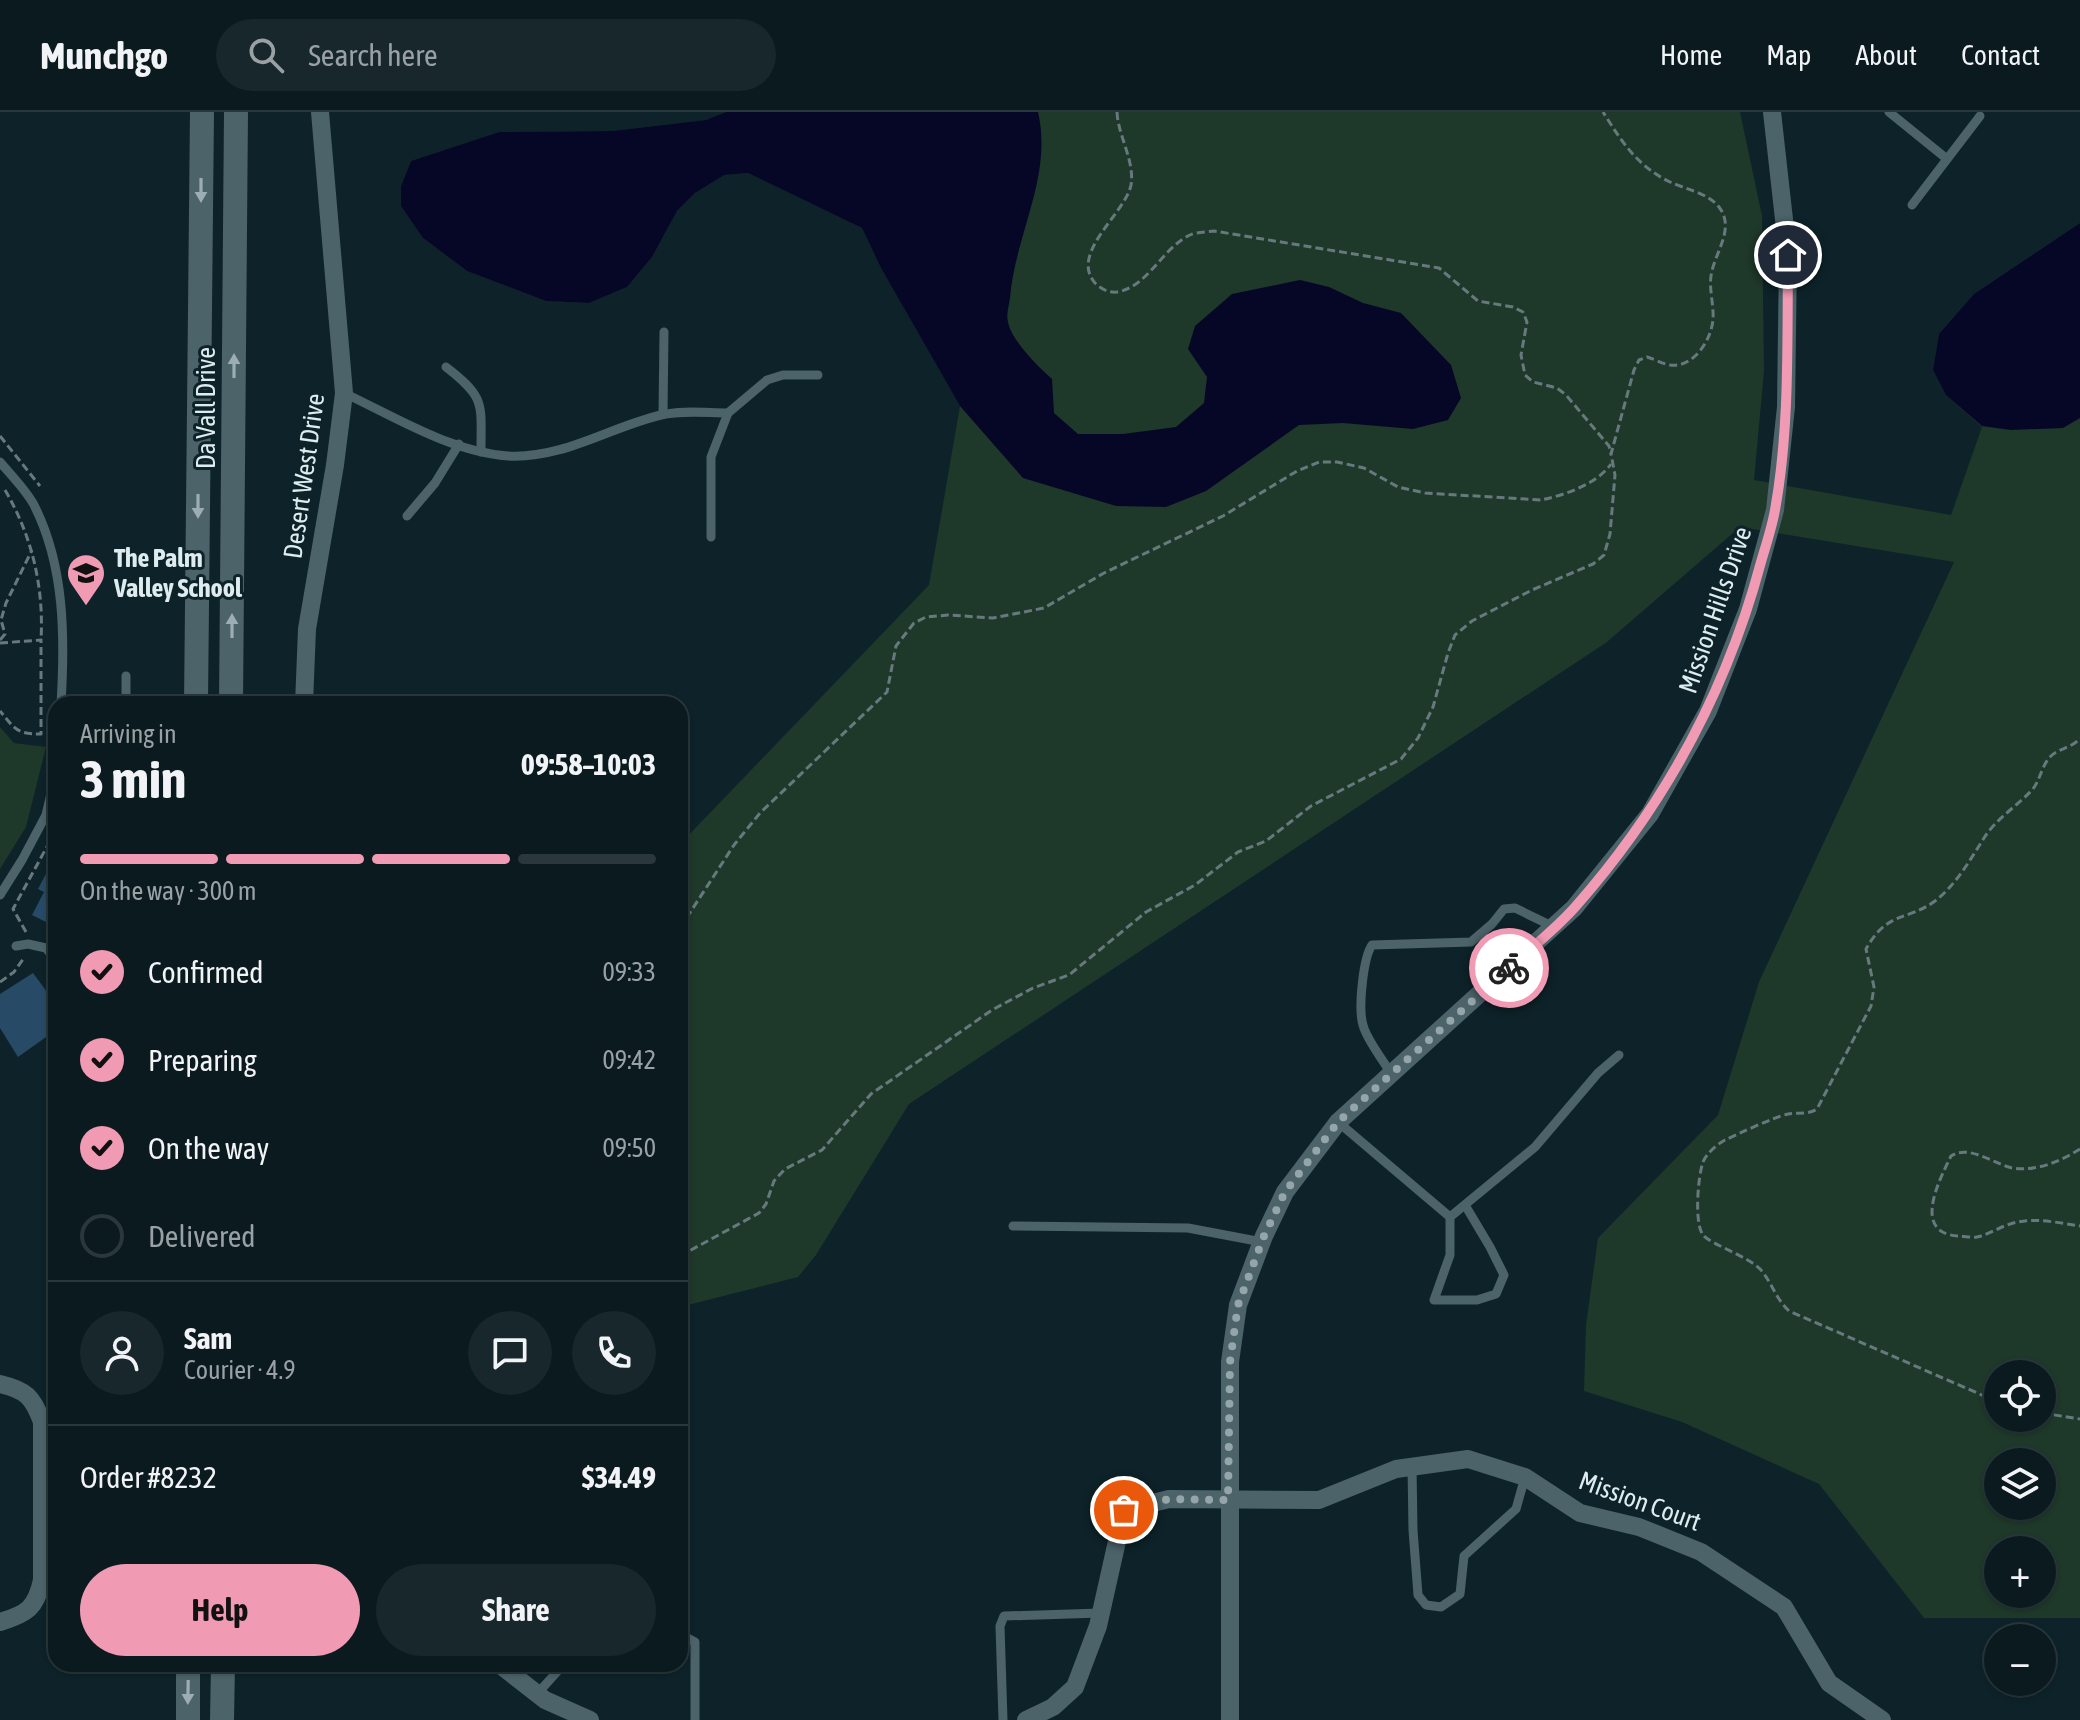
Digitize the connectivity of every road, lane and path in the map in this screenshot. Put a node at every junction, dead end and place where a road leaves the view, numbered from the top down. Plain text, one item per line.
1 (202, 112) edge
2 (236, 112) edge
3 (320, 112) edge
4 (1117, 112) edge
5 (1603, 112) edge
6 (1772, 112) edge
7 (1889, 112) edge
8 (1980, 116) dead end
9 (1947, 159) junction
10 (1912, 205) dead end
11 (664, 332) dead end
12 (446, 367) dead end
13 (818, 375) dead end
14 (344, 393) junction
15 (728, 413) junction
16 (663, 414) junction
17 (459, 444) junction
18 (481, 452) junction
19 (1611, 454) junction
20 (0, 462) edge
21 (1611, 464) junction
22 (0, 484) edge
23 (407, 516) dead end
24 (711, 537) dead end
25 (32, 550) junction
26 (41, 640) junction
27 (0, 641) edge
28 (126, 676) dead end
29 (61, 696) edge
30 (126, 696) edge
31 (196, 696) edge
32 (231, 696) edge
33 (304, 696) edge
34 (0, 711) edge
35 (2080, 738) edge
36 (48, 806) edge
37 (48, 845) edge
38 (0, 895) edge
39 (688, 916) edge
40 (1554, 927) junction
41 (28, 944) junction
42 (16, 946) dead end
43 (48, 951) edge
44 (0, 982) edge
45 (1619, 1055) dead end
46 (1391, 1074) junction
47 (1338, 1122) junction
48 (2080, 1149) edge
49 (1465, 1205) junction
50 (1450, 1217) junction
51 (1013, 1226) dead end
52 (2080, 1226) edge
53 (1262, 1242) junction
54 (688, 1252) edge
55 (0, 1384) edge
56 (1984, 1396) edge
57 (2056, 1415) edge
58 (2080, 1419) edge
59 (1412, 1466) junction
60 (1525, 1477) junction
61 (1228, 1500) junction
62 (1101, 1613) junction
63 (0, 1622) edge
64 (688, 1638) edge
65 (188, 1672) edge
66 (223, 1672) edge
67 (509, 1672) edge
68 (557, 1672) edge
69 (537, 1694) junction
70 (188, 1720) edge
71 (222, 1720) edge
72 (590, 1720) edge
73 (695, 1720) edge
74 (1003, 1720) edge
75 (1026, 1720) edge
76 (1230, 1720) edge
77 (1882, 1720) edge

1 -> 31 main road, Da Vall Drive
32 -> 2 main road, Da Vall Drive
3 - 14 street, Desert West Drive
4 - 19 path
5 - 19 path
6 - 40 street, Mission Hills Drive
7 - 9 lane
8 - 9 lane
9 - 10 lane
11 - 16 lane
12 - 18 lane
13 - 15 lane
14 - 17 lane
14 - 33 street, Desert West Drive
15 - 16 lane
15 - 24 lane
16 - 18 lane
17 - 18 lane
17 - 23 lane
19 - 21 path
20 - 29 lane
21 - 39 path
21 - 54 path
22 - 25 path
25 - 26 path
25 - 27 path
26 - 27 path
26 - 34 path
28 - 30 lane
35 - 56 path
36 - 38 lane
37 - 41 path
40 - 46 street, Mission Hills Drive
40 - 46 lane
41 - 42 lane
41 - 43 lane
41 - 44 path
45 - 49 lane
46 - 47 street, Mission Hills Drive
47 - 50 lane
47 - 53 street, Mission Hills Drive
48 - 52 path
49 - 50 lane
49 - 50 lane
51 - 53 lane
53 - 61 street, Mission Hills Drive
55 - 63 street
57 - 58 path
59 - 60 street, Mission Court
59 - 60 lane
59 - 61 street, Mission Court
60 - 77 street, Mission Court
61 - 62 street
61 - 76 street, Mission Hills Drive
62 - 74 lane
62 - 75 street
64 - 73 lane
65 -> 70 main road
66 - 71 main road
67 - 69 street
68 - 69 lane
69 - 72 street

